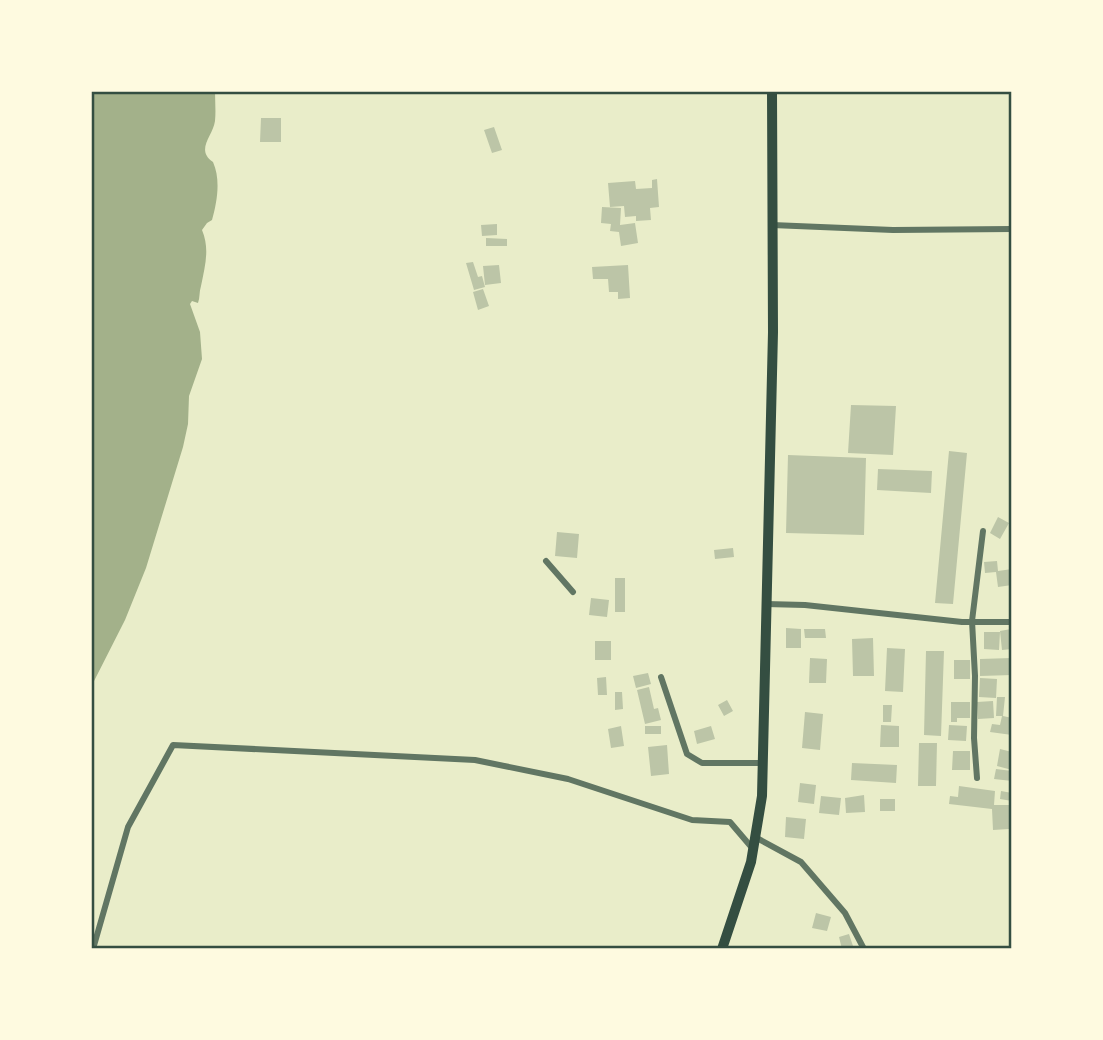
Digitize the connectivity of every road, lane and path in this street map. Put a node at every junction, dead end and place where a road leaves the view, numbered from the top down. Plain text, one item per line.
1 (772, 91) edge
2 (772, 225) junction
3 (1012, 229) edge
4 (983, 531) dead end
5 (546, 561) dead end
6 (573, 592) dead end
7 (766, 604) junction
8 (972, 621) junction
9 (1012, 622) edge
10 (660, 677) dead end
11 (762, 763) junction
12 (977, 779) dead end
13 (755, 837) junction
14 (754, 849) junction
15 (93, 949) edge
16 (722, 949) edge
17 (864, 949) edge

1 - 2 main road
2 - 3 street
2 - 7 main road
4 - 8 street
5 - 6 street
7 - 8 street
7 - 11 main road
8 - 9 street
8 - 12 street
10 - 11 street
11 - 13 main road
13 - 14 main road
13 - 17 street
14 - 15 street
14 - 16 main road

